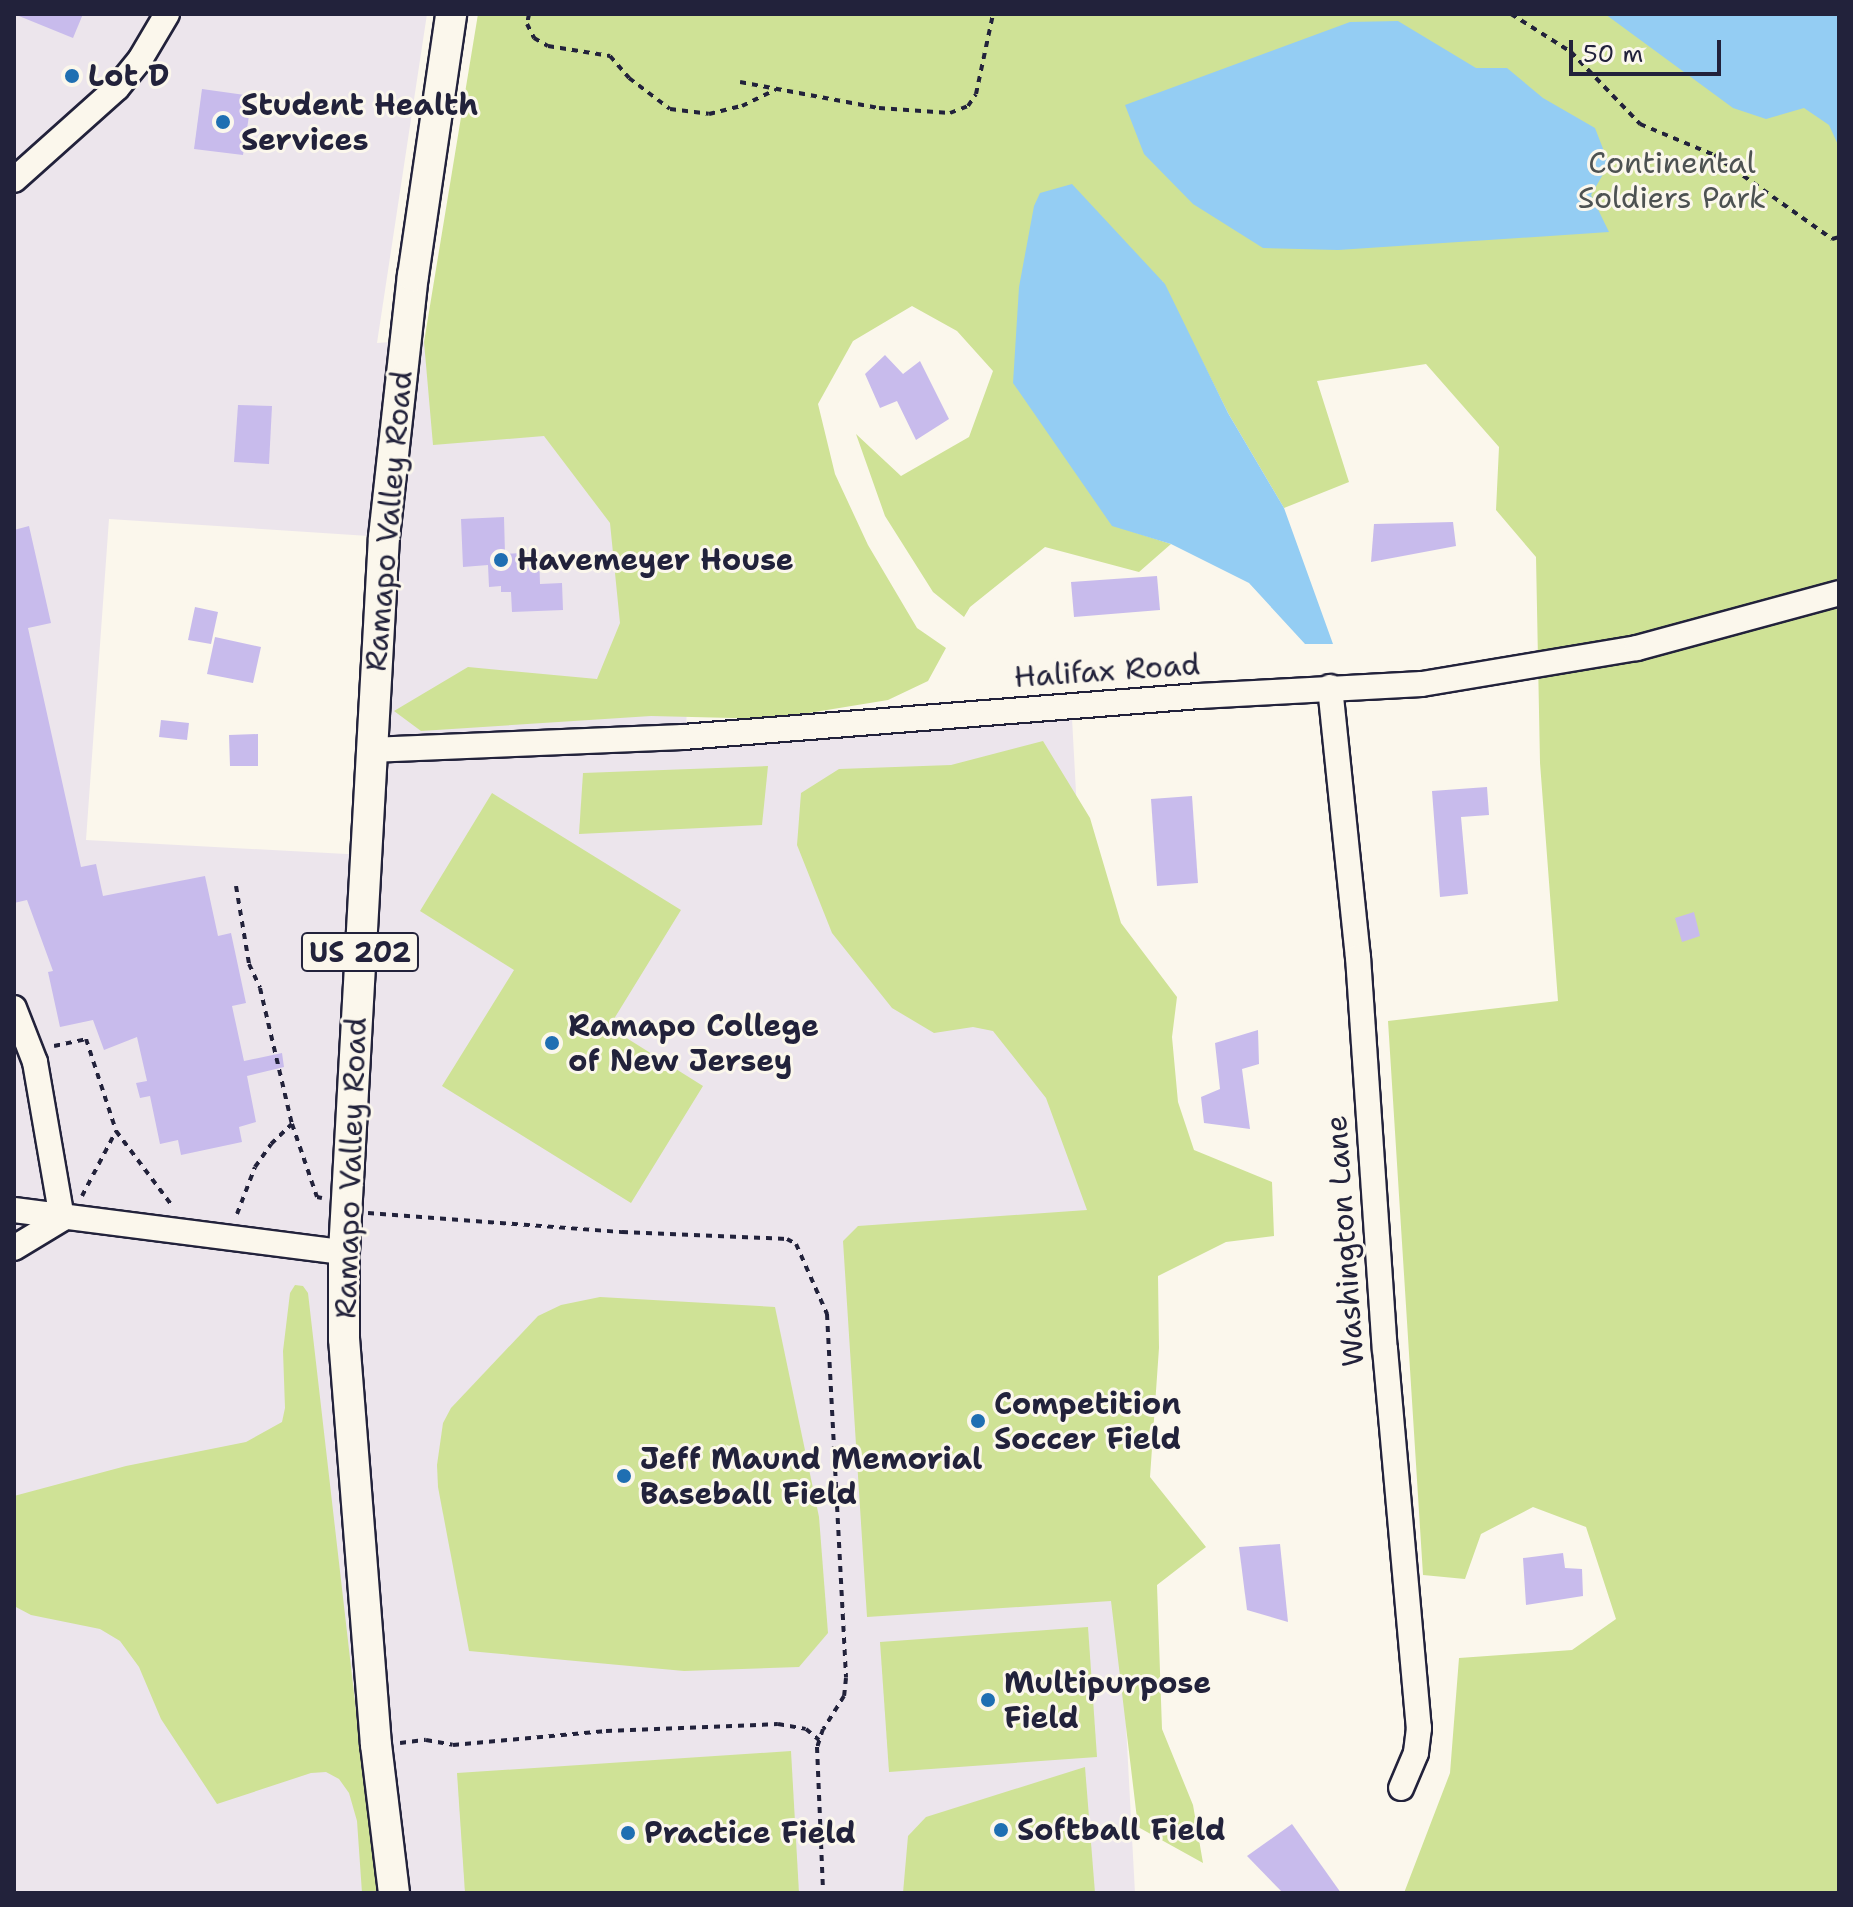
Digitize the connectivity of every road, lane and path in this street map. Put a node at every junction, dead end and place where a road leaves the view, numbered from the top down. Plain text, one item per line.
1 (167, 14) edge
2 (451, 14) edge
3 (529, 14) edge
4 (993, 14) edge
5 (1511, 14) edge
6 (740, 82) dead end
7 (777, 89) junction
8 (14, 180) edge
9 (1839, 237) edge
10 (1839, 593) edge
11 (1330, 687) junction
12 (370, 750) junction
13 (236, 886) dead end
14 (14, 1008) edge
15 (54, 1046) dead end
16 (292, 1124) junction
17 (116, 1131) junction
18 (82, 1197) dead end
19 (317, 1197) dead end
20 (173, 1207) dead end
21 (14, 1210) edge
22 (369, 1213) dead end
23 (237, 1214) dead end
24 (62, 1219) junction
25 (14, 1248) edge
26 (344, 1252) junction
27 (819, 1740) junction
28 (376, 1745) junction
29 (1401, 1788) dead end
30 (394, 1893) edge
31 (823, 1893) edge

1 - 8 street
2 - 12 main road, Ramapo Valley Road / US 202
3 - 7 path
4 - 7 path
5 - 9 path
6 - 7 path
10 - 11 street, Halifax Road
11 - 12 street, Halifax Road
11 - 29 street, Washington Lane
12 - 26 main road, Ramapo Valley Road / US 202
13 - 16 path
14 - 24 street
15 - 17 path
16 - 19 path
16 - 23 path
17 - 18 path
17 - 20 path
21 - 24 street
22 - 27 path
24 - 25 street
24 - 26 street
26 - 28 main road, Ramapo Valley Road / US 202
27 - 28 path
27 - 31 path
28 - 30 main road, Ramapo Valley Road / US 202

